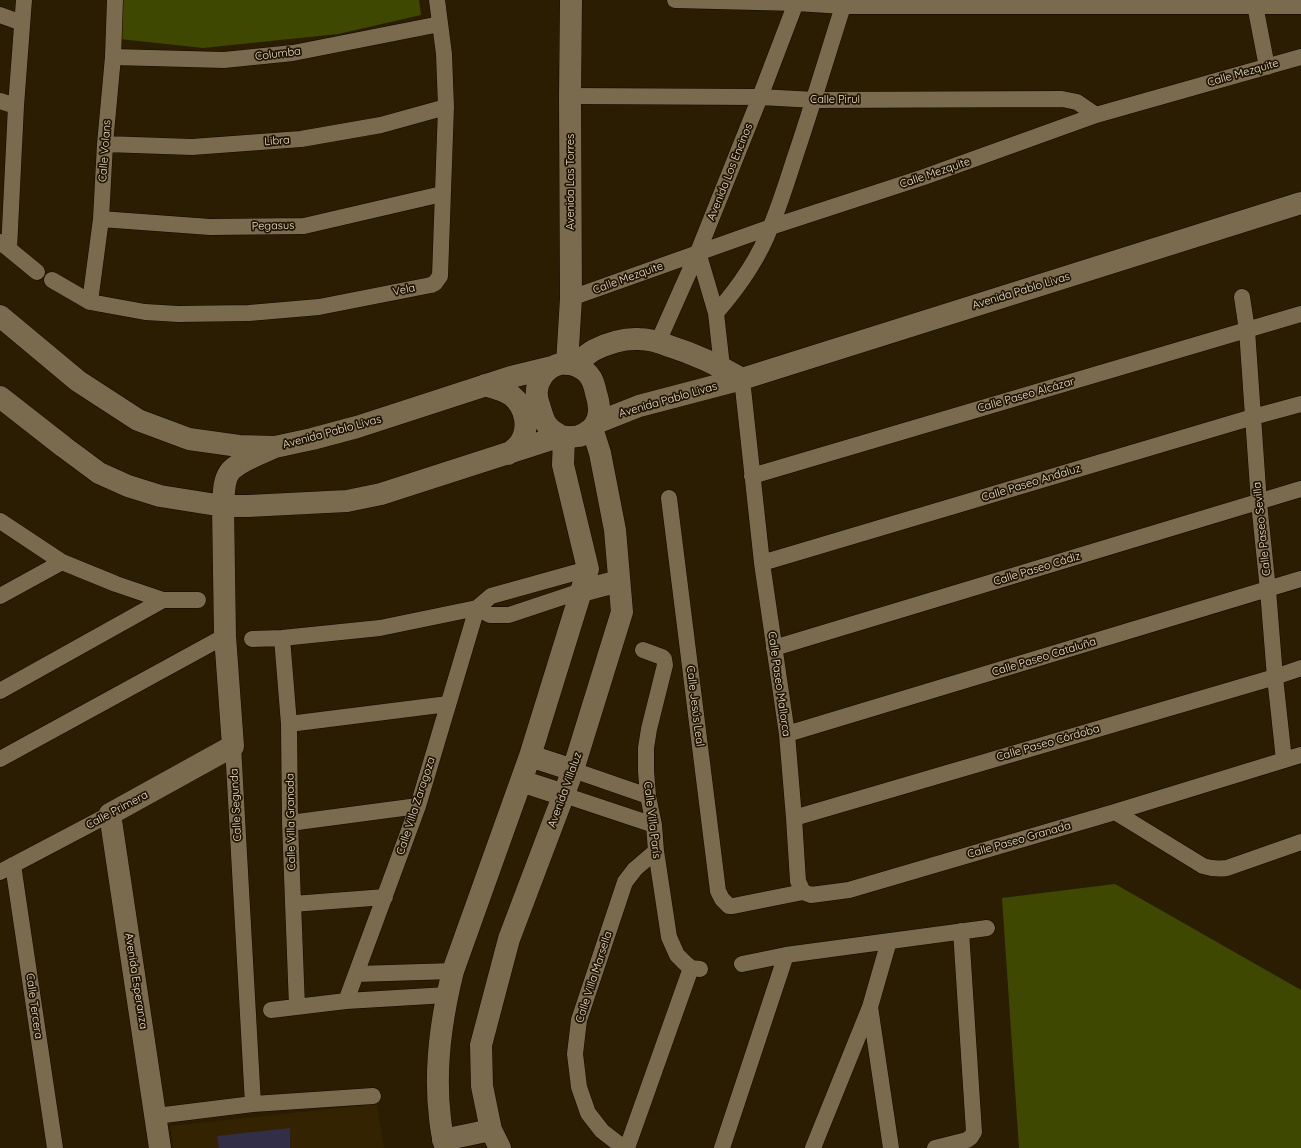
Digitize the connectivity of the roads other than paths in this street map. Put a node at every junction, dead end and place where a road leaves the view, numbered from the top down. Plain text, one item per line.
1 (24, 0) edge
2 (114, 0) edge
3 (437, 0) edge
4 (571, 0) edge
5 (675, 0) edge
6 (796, 1) edge
7 (844, 3) edge
8 (1255, 3) edge
9 (1301, 6) edge
10 (0, 15) edge
11 (22, 23) junction
12 (440, 24) junction
13 (113, 57) junction
14 (1301, 57) edge
15 (1267, 67) junction
16 (570, 96) junction
17 (760, 97) junction
18 (814, 100) junction
19 (0, 101) edge
20 (16, 106) junction
21 (446, 107) junction
22 (1096, 115) junction
23 (105, 144) junction
24 (442, 194) junction
25 (1301, 203) edge
26 (101, 219) junction
27 (771, 227) junction
28 (4, 246) edge
29 (698, 252) junction
30 (37, 272) dead end
31 (52, 280) dead end
32 (1242, 297) dead end
33 (571, 298) junction
34 (90, 302) junction
35 (716, 313) junction
36 (1301, 314) edge
37 (0, 316) edge
38 (1247, 330) junction
39 (658, 342) junction
40 (612, 343) junction
41 (564, 365) junction
42 (722, 367) junction
43 (742, 379) junction
44 (485, 386) junction
45 (0, 397) edge
46 (1301, 404) edge
47 (639, 406) junction
48 (1253, 417) junction
49 (594, 426) junction
50 (562, 436) junction
51 (275, 447) junction
52 (600, 453) junction
53 (508, 454) junction
54 (563, 465) junction
55 (752, 476) junction
56 (1301, 490) edge
57 (669, 498) dead end
58 (1259, 502) junction
59 (223, 506) junction
60 (0, 521) edge
61 (62, 562) junction
62 (762, 563) junction
63 (588, 569) junction
64 (619, 572) junction
65 (1301, 579) edge
66 (1268, 590) junction
67 (581, 591) junction
68 (0, 596) edge
69 (163, 600) junction
70 (198, 600) dead end
71 (477, 608) junction
72 (225, 636) junction
73 (282, 638) junction
74 (252, 639) dead end
75 (774, 648) junction
76 (642, 650) dead end
77 (1301, 668) edge
78 (1275, 677) junction
79 (0, 691) edge
80 (448, 704) junction
81 (289, 724) junction
82 (787, 734) junction
83 (233, 746) junction
84 (1301, 755) edge
85 (530, 756) junction
86 (0, 759) edge
87 (1284, 760) junction
88 (573, 770) junction
89 (521, 781) junction
90 (564, 795) junction
91 (648, 796) junction
92 (418, 806) junction
93 (1115, 812) junction
94 (110, 814) junction
95 (794, 818) junction
96 (290, 823) junction
97 (654, 825) junction
98 (1301, 842) edge
99 (656, 851) junction
100 (6, 868) edge
101 (803, 892) junction
102 (385, 897) junction
103 (294, 904) junction
104 (734, 906) joint
105 (987, 928) dead end
106 (961, 931) junction
107 (889, 942) junction
108 (786, 955) junction
109 (742, 964) dead end
110 (453, 971) junction
111 (356, 974) junction
112 (447, 995) junction
113 (346, 1001) junction
114 (297, 1007) junction
115 (870, 1007) junction
116 (271, 1010) dead end
117 (373, 1096) dead end
118 (253, 1104) junction
119 (156, 1116) junction
120 (496, 1139) edge
121 (444, 1144) edge
122 (55, 1148) edge
123 (160, 1148) edge
124 (624, 1148) edge
125 (627, 1148) edge
126 (722, 1148) edge
127 (813, 1148) edge
128 (891, 1148) edge
129 (935, 1148) edge

1 - 11 street
2 - 13 street, Calle Volans
3 - 12 street, Vela
4 - 16 street, Avenida Las Torres
5 - 6 street
6 - 7 street
6 - 17 street, Avenida Los Encinos
7 - 8 street
7 - 18 street
8 - 9 street
8 - 15 street
10 - 11 street
11 - 20 street
12 - 13 street, Columba
12 - 21 street, Vela
13 - 23 street, Calle Volans
14 - 15 street, Calle Mezquite
15 - 22 street, Calle Mezquite
16 - 17 street, Calle Pirul
16 - 33 street, Avenida Las Torres
17 - 18 street, Calle Pirul
17 - 29 street, Avenida Los Encinos
18 - 22 street, Calle Pirul
18 - 27 street
19 - 20 street
20 - 28 street
21 - 23 street, Libra
21 - 24 street, Vela
22 - 27 street, Calle Mezquite
23 - 26 street, Calle Volans
24 - 26 street, Pegasus
24 - 34 street, Vela
25 - 43 street, Avenida Pablo Livas
26 - 34 street, Calle Volans
27 - 29 street, Calle Mezquite
27 - 35 street
28 - 30 street
29 - 33 street, Calle Mezquite
29 - 35 street
29 - 39 street, Avenida Los Encinos
31 - 34 street, Vela
32 - 38 street, Calle Paseo Sevilla
33 - 41 street, Avenida Las Torres
35 - 42 street
36 - 38 street, Calle Paseo Alcázar
37 - 51 street, Avenida Pablo Livas
38 - 48 street, Calle Paseo Sevilla
38 - 55 street, Calle Paseo Alcázar
39 - 40 street, Avenida Pablo Livas
39 - 42 street, Avenida Pablo Livas
40 - 41 street, Avenida Pablo Livas
40 - 47 street
41 - 44 street, Avenida Pablo Livas
41 - 49 street
41 - 50 street
42 - 43 street, Avenida Pablo Livas
43 - 47 street, Avenida Pablo Livas
43 - 55 street, Calle Paseo Mallorca
44 - 51 street, Avenida Pablo Livas
44 - 53 street
45 - 59 street
46 - 48 street, Calle Paseo Andaluz
47 - 49 street, Avenida Pablo Livas
48 - 58 street, Calle Paseo Sevilla
48 - 62 street, Calle Paseo Andaluz
49 - 50 street
49 - 52 street, Avenida Villaluz
50 - 53 street
50 - 54 street
51 - 59 street, Calle Segunda
52 - 54 street
52 - 64 street, Avenida Villaluz
53 - 59 street
54 - 63 street
55 - 62 street, Calle Paseo Mallorca
56 - 58 street, Calle Paseo Cádiz
57 - 104 street, Calle Jesús Leal
58 - 66 street, Calle Paseo Sevilla
58 - 75 street, Calle Paseo Cádiz
59 - 72 street, Calle Segunda
60 - 61 street
61 - 68 street
61 - 69 street
62 - 75 street, Calle Paseo Mallorca
63 - 64 street
63 - 67 street
63 - 71 street
64 - 67 street
64 - 88 street, Avenida Villaluz
65 - 66 street, Calle Paseo Cataluña
66 - 78 street, Calle Paseo Sevilla
66 - 82 street, Calle Paseo Cataluña
67 - 71 street
67 - 85 street
69 - 70 street
69 - 79 street
71 - 73 street
71 - 80 street, Calle Villa Zaragoza
72 - 83 street, Calle Segunda
72 - 86 street
73 - 74 street
73 - 81 street, Calle Villa Granada
75 - 82 street, Calle Paseo Mallorca
76 - 91 street, Calle Villa París
77 - 78 street, Calle Paseo Córdoba
78 - 87 street, Calle Paseo Sevilla
78 - 95 street, Calle Paseo Córdoba
80 - 81 street
80 - 92 street, Calle Villa Zaragoza
81 - 96 street, Calle Villa Granada
82 - 95 street, Calle Paseo Mallorca
83 - 94 street, Calle Primera
83 - 118 street, Calle Segunda
84 - 87 street, Calle Paseo Granada
85 - 88 street
85 - 89 street
87 - 93 street, Calle Paseo Granada
88 - 90 street, Avenida Villaluz
88 - 91 street
89 - 90 street
89 - 110 street
90 - 97 street
90 - 120 street, Avenida Villaluz
91 - 97 street, Calle Villa París
92 - 96 street
92 - 102 street, Calle Villa Zaragoza
93 - 98 street
93 - 101 street, Calle Paseo Granada
94 - 100 street, Calle Primera
94 - 119 street, Avenida Esperanza
95 - 101 street, Calle Paseo Mallorca
96 - 103 street, Calle Villa Granada
97 - 99 street, Calle Villa París
99 - 124 street, Calle Villa Marsella
99 - 125 street, Calle Villa París
100 - 122 street, Calle Tercera
101 - 104 street, Calle Paseo Granada
102 - 103 street
102 - 111 street, Calle Villa Zaragoza
103 - 114 street, Calle Villa Granada
105 - 106 street
106 - 107 street
106 - 129 street
107 - 108 street
107 - 115 street
108 - 109 street
108 - 126 street
110 - 111 street
110 - 112 street
111 - 113 street, Calle Villa Zaragoza
112 - 113 street
112 - 121 street
113 - 114 street
114 - 116 street
115 - 127 street
115 - 128 street
117 - 118 street
118 - 119 street
119 - 123 street, Avenida Esperanza
120 - 121 street

